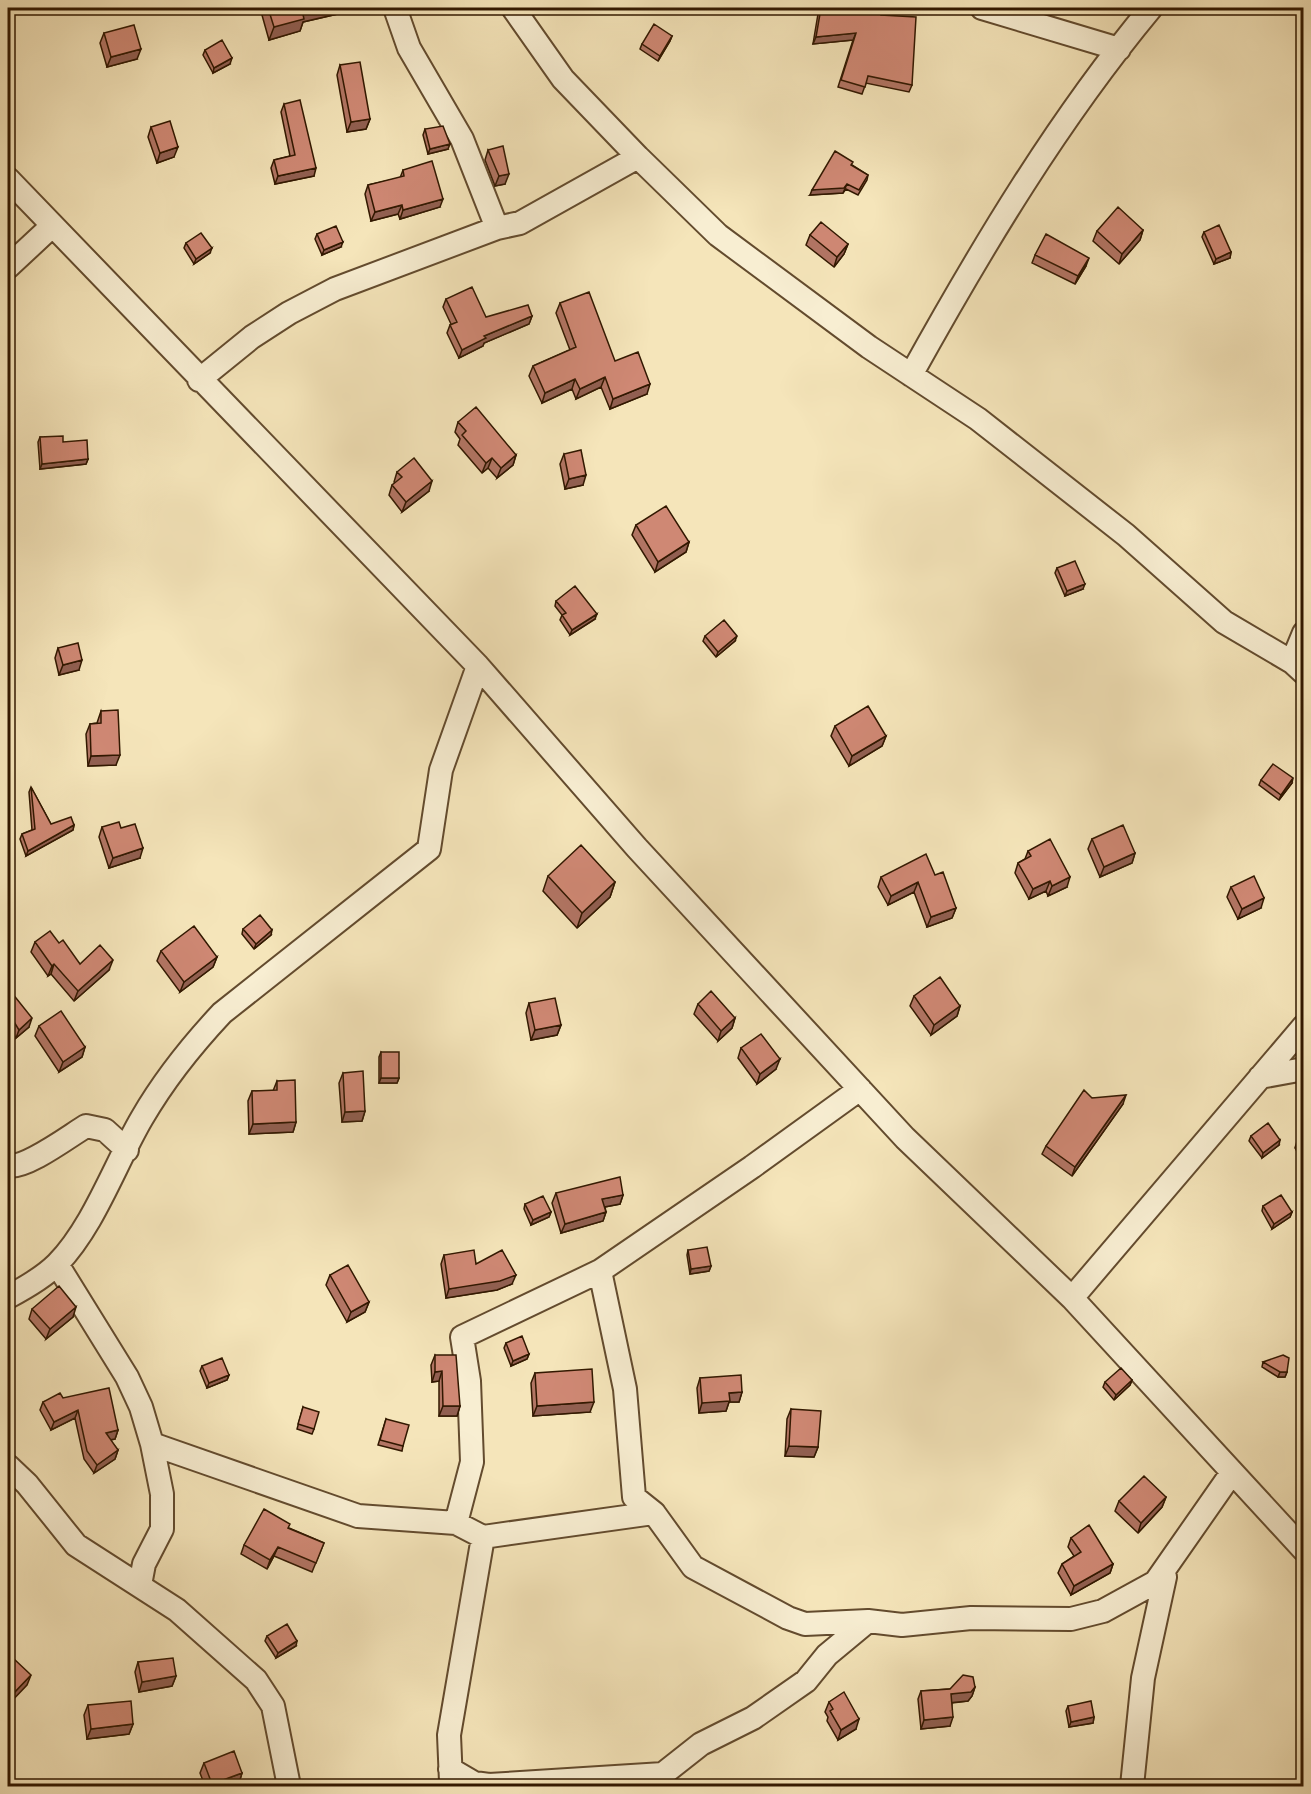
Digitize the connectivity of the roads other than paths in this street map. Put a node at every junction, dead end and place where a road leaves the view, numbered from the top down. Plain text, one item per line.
1 (395, 8) edge
2 (513, 8) edge
3 (982, 8) edge
4 (1151, 8) edge
5 (1119, 49) junction
6 (638, 157) junction
7 (8, 179) edge
8 (52, 226) junction
9 (497, 228) junction
10 (8, 267) edge
11 (910, 375) junction
12 (199, 380) junction
13 (1304, 633) edge
14 (478, 666) junction
15 (1298, 668) edge
16 (1304, 1026) edge
17 (1304, 1069) edge
18 (1260, 1077) junction
19 (860, 1089) junction
20 (142, 1119) junction
21 (105, 1130) junction
22 (127, 1150) junction
23 (8, 1166) edge
24 (57, 1264) junction
25 (600, 1270) junction
26 (8, 1297) edge
27 (1072, 1298) junction
28 (152, 1444) junction
29 (8, 1466) edge
30 (1231, 1474) junction
31 (654, 1513) junction
32 (456, 1523) junction
33 (483, 1537) junction
34 (1304, 1550) edge
35 (1164, 1577) junction
36 (140, 1585) junction
37 (868, 1621) junction
38 (687, 1755) junction
39 (448, 1782) edge
40 (289, 1786) edge
41 (665, 1786) edge
42 (1132, 1786) edge

1 - 9 street
2 - 6 street
3 - 5 street
4 - 5 street
5 - 11 street
6 - 9 street
6 - 11 street
7 - 8 street
8 - 10 street
8 - 12 street
9 - 12 street
11 - 15 street
12 - 14 street
13 - 15 street
14 - 19 street
14 - 20 street
16 - 18 street
17 - 18 street
18 - 27 street
19 - 25 street
19 - 27 street
20 - 21 street
20 - 22 street
21 - 22 street
21 - 23 street
22 - 24 street
24 - 26 street
24 - 28 street
25 - 31 street
25 - 32 street
27 - 30 street
28 - 32 street
28 - 36 street
29 - 36 street
30 - 34 street
30 - 35 street
31 - 33 street
31 - 37 street
32 - 33 street
33 - 39 street
35 - 37 street
35 - 42 street
36 - 40 street
37 - 38 street
38 - 39 street
38 - 41 street

